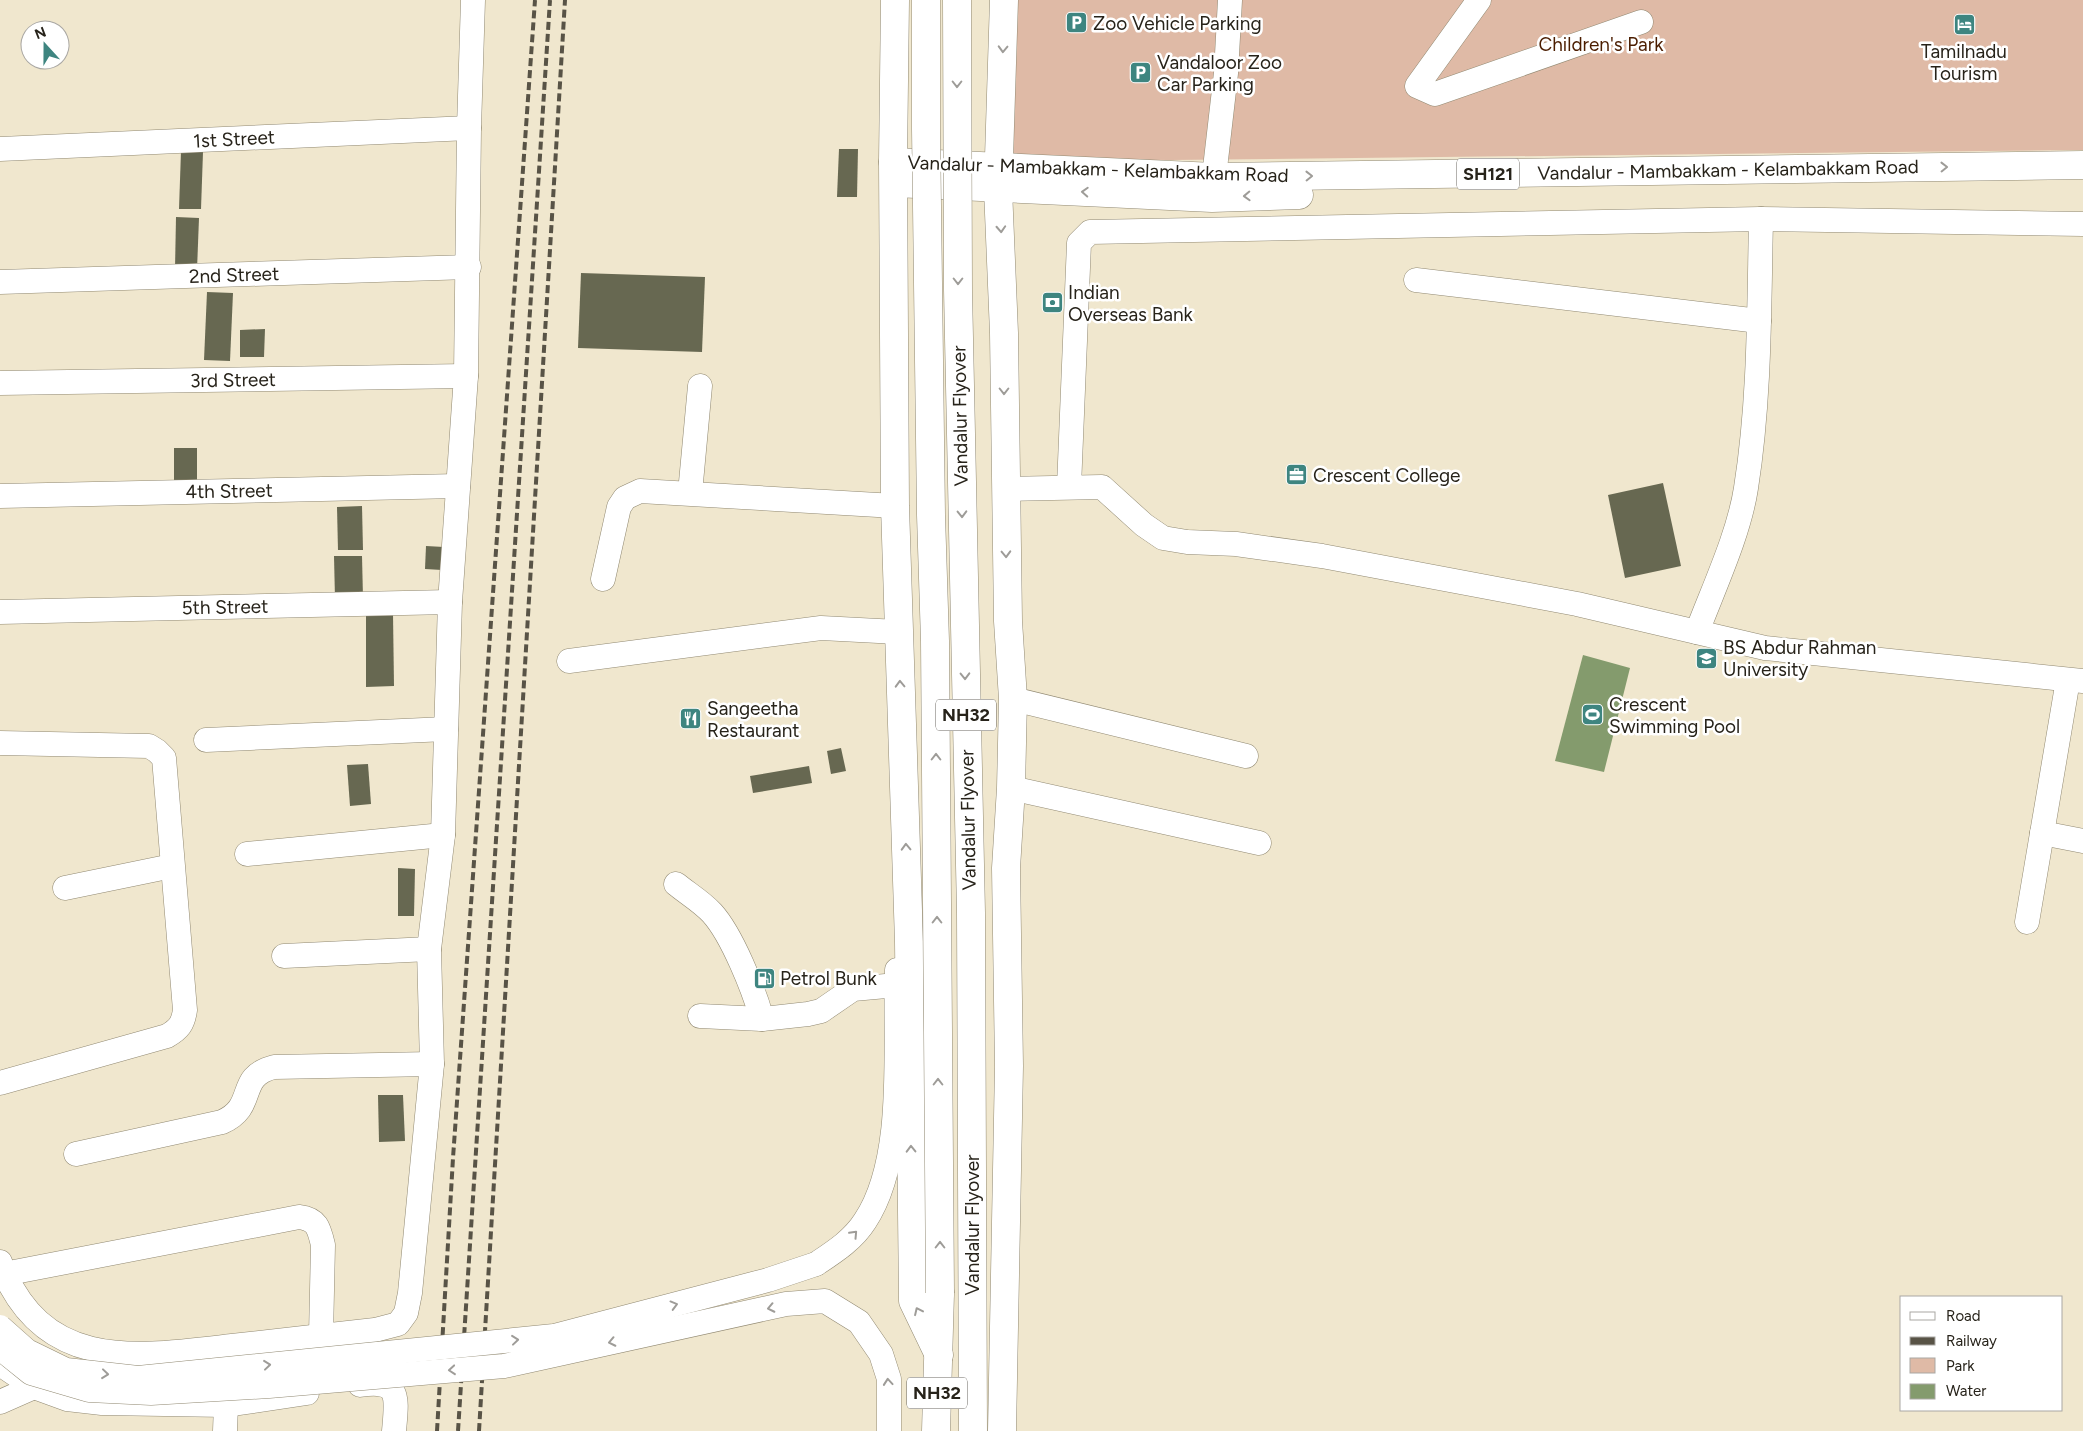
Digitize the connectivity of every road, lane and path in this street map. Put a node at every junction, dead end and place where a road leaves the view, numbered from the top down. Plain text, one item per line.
1 (473, 0) edge
2 (895, 0) edge
3 (926, 0) edge
4 (957, 0) edge
5 (1004, 0) edge
6 (1230, 0) edge
7 (1479, 0) edge
8 (1641, 22) dead end
9 (469, 128) junction
10 (0, 149) edge
11 (2083, 165) edge
12 (894, 172) junction
13 (1214, 177) junction
14 (999, 178) junction
15 (2083, 183) edge
16 (1761, 219) junction
17 (2083, 224) edge
18 (469, 267) junction
19 (1416, 280) dead end
20 (0, 282) edge
21 (1759, 321) junction
22 (466, 376) junction
23 (0, 383) edge
24 (700, 386) dead end
25 (458, 486) junction
26 (1069, 487) junction
27 (1005, 489) junction
28 (690, 493) junction
29 (0, 496) edge
30 (896, 506) junction
31 (603, 579) dead end
32 (450, 602) junction
33 (0, 612) edge
34 (898, 632) junction
35 (1697, 632) junction
36 (570, 661) dead end
37 (2076, 681) edge
38 (1013, 699) junction
39 (446, 729) junction
40 (206, 740) dead end
41 (0, 743) edge
42 (1246, 756) dead end
43 (1011, 788) junction
44 (2042, 833) junction
45 (443, 835) junction
46 (2083, 841) edge
47 (1259, 843) dead end
48 (247, 854) dead end
49 (172, 866) junction
50 (676, 884) dead end
51 (65, 888) dead end
52 (907, 888) junction
53 (2027, 922) dead end
54 (430, 950) junction
55 (284, 956) dead end
56 (897, 985) junction
57 (700, 1016) dead end
58 (762, 1019) junction
59 (432, 1064) junction
60 (0, 1083) edge
61 (76, 1154) dead end
62 (2, 1268) edge
63 (402, 1320) junction
64 (0, 1327) edge
65 (321, 1336) junction
66 (0, 1348) edge
67 (938, 1355) junction
68 (0, 1362) edge
69 (34, 1387) junction
70 (391, 1389) junction
71 (0, 1402) edge
72 (226, 1405) junction
73 (225, 1431) edge
74 (394, 1431) edge
75 (889, 1431) edge
76 (936, 1431) edge
77 (974, 1431) edge
78 (1002, 1431) edge

1 - 9 street
2 - 12 main road
67 -> 3 main road, Vandalur Flyover / NH32, bridge
4 -> 77 main road, Vandalur Flyover / NH32, bridge
5 -> 14 main road
6 - 13 street
7 - 8 street
9 - 10 street, 1st Street
9 - 18 street
13 -> 11 main road, Vandalur - Mambakkam - Kelambakkam Road / SH121
12 - 14 main road, Vandalur - Mambakkam - Kelambakkam Road / SH121
12 - 30 main road
13 - 14 main road, Vandalur - Mambakkam - Kelambakkam Road / SH121
15 -> 14 main road, Vandalur - Mambakkam - Kelambakkam Road / SH121
14 -> 27 main road
16 - 17 street
16 - 21 street
16 - 26 street
18 - 20 street, 2nd Street
18 - 22 street
19 - 21 street
21 - 35 street
22 - 23 street, 3rd Street
22 - 25 street
24 - 28 street
25 - 29 street, 4th Street
25 - 32 street
26 - 27 street
26 - 35 street
27 -> 38 main road
28 - 30 street
28 - 31 street
30 - 34 main road
32 - 33 street, 5th Street
32 - 39 street
34 - 36 street
52 -> 34 main road
35 - 37 street
37 - 44 street
38 - 42 street
38 - 43 main road
39 - 40 street
39 - 45 street
41 - 49 street
43 - 47 street
43 - 78 main road
44 - 46 street
44 - 53 street
45 - 48 street
45 - 54 street
49 - 51 street
49 - 60 street
50 - 58 street
52 - 56 street
67 -> 52 main road
54 - 55 street
54 - 59 street
56 - 58 street
64 -> 56 street, bridge
57 - 58 street
59 - 61 street
59 - 63 street
62 - 65 street
62 - 65 street
63 - 65 street
63 - 70 street
75 -> 66 street, bridge
67 - 76 main road, NH32
68 - 69 street
69 - 71 street
69 - 72 street
70 - 72 street
70 - 74 street
72 - 73 street

